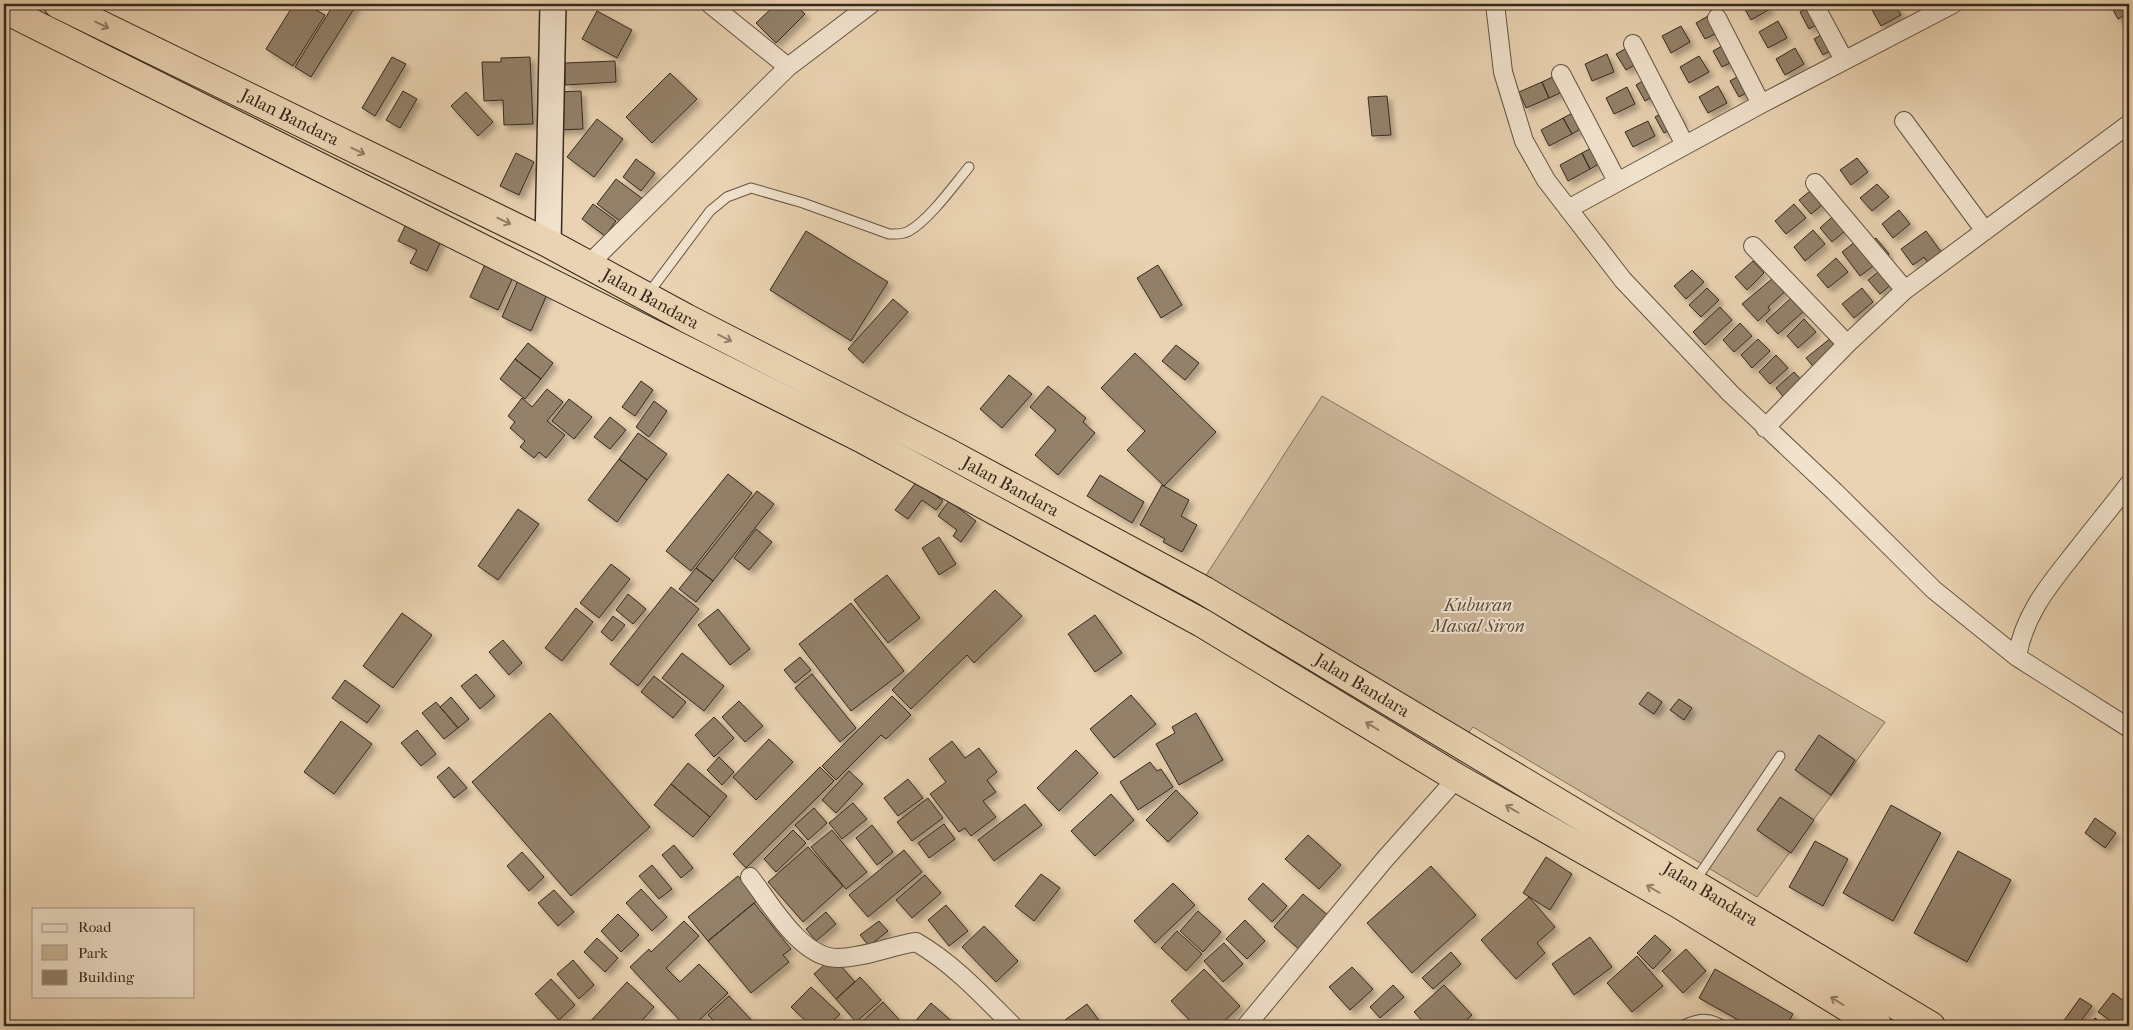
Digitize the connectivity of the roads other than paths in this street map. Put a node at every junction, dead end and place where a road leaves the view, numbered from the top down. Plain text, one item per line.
1 (58, 4) edge
2 (553, 4) edge
3 (710, 4) edge
4 (870, 4) edge
5 (1495, 4) edge
6 (1814, 4) edge
7 (1953, 4) edge
8 (4, 9) edge
9 (1717, 18) dead end
10 (1633, 44) dead end
11 (1844, 60) junction
12 (788, 67) junction
13 (1561, 74) dead end
14 (1762, 104) junction
15 (1904, 121) dead end
16 (2129, 124) edge
17 (1685, 145) junction
18 (969, 167) dead end
19 (406, 174) junction
20 (1617, 181) junction
21 (1815, 183) dead end
22 (395, 204) junction
23 (1568, 209) junction
24 (1985, 231) junction
25 (548, 243) junction
26 (1753, 246) dead end
27 (588, 265) junction
28 (1905, 290) junction
29 (646, 296) junction
30 (686, 318) junction
31 (674, 343) junction
32 (1847, 344) junction
33 (1765, 428) junction
34 (2129, 484) edge
35 (2017, 657) junction
36 (2129, 728) edge
37 (1780, 756) dead end
38 (1457, 778) junction
39 (750, 877) dead end
40 (1687, 893) junction
41 (1867, 1023) edge
42 (1013, 1026) edge
43 (1246, 1026) edge
44 (1681, 1026) edge
45 (1724, 1026) edge
46 (1931, 1026) edge

1 -> 19 highway, Jalan Bandara
2 - 25 street
3 - 12 street
4 - 12 street
5 - 23 street
6 - 11 street
7 - 11 street
8 - 22 highway, Jalan Bandara
9 - 14 street
10 - 17 street
11 - 14 street
12 - 27 street
13 - 20 street
14 - 17 street
15 - 24 street
16 - 24 street
17 - 20 street
18 - 29 lane
19 - 22 highway
19 -> 25 highway, Jalan Bandara
20 - 23 street
21 - 28 street
22 - 31 highway, Jalan Bandara
23 - 33 street
24 - 28 street
25 - 27 highway, Jalan Bandara
26 - 32 street
27 - 29 highway, Jalan Bandara
28 - 32 street
29 - 30 highway, Jalan Bandara
30 - 31 highway
30 -> 40 highway, Jalan Bandara
38 -> 31 highway, Jalan Bandara
32 - 33 street
33 - 35 street
34 - 35 street
35 - 36 street
37 - 40 lane
40 -> 38 highway, Jalan Bandara
38 - 43 street
39 - 42 street
41 -> 40 highway, Jalan Bandara
40 - 46 highway, Jalan Bandara
44 - 45 lane

